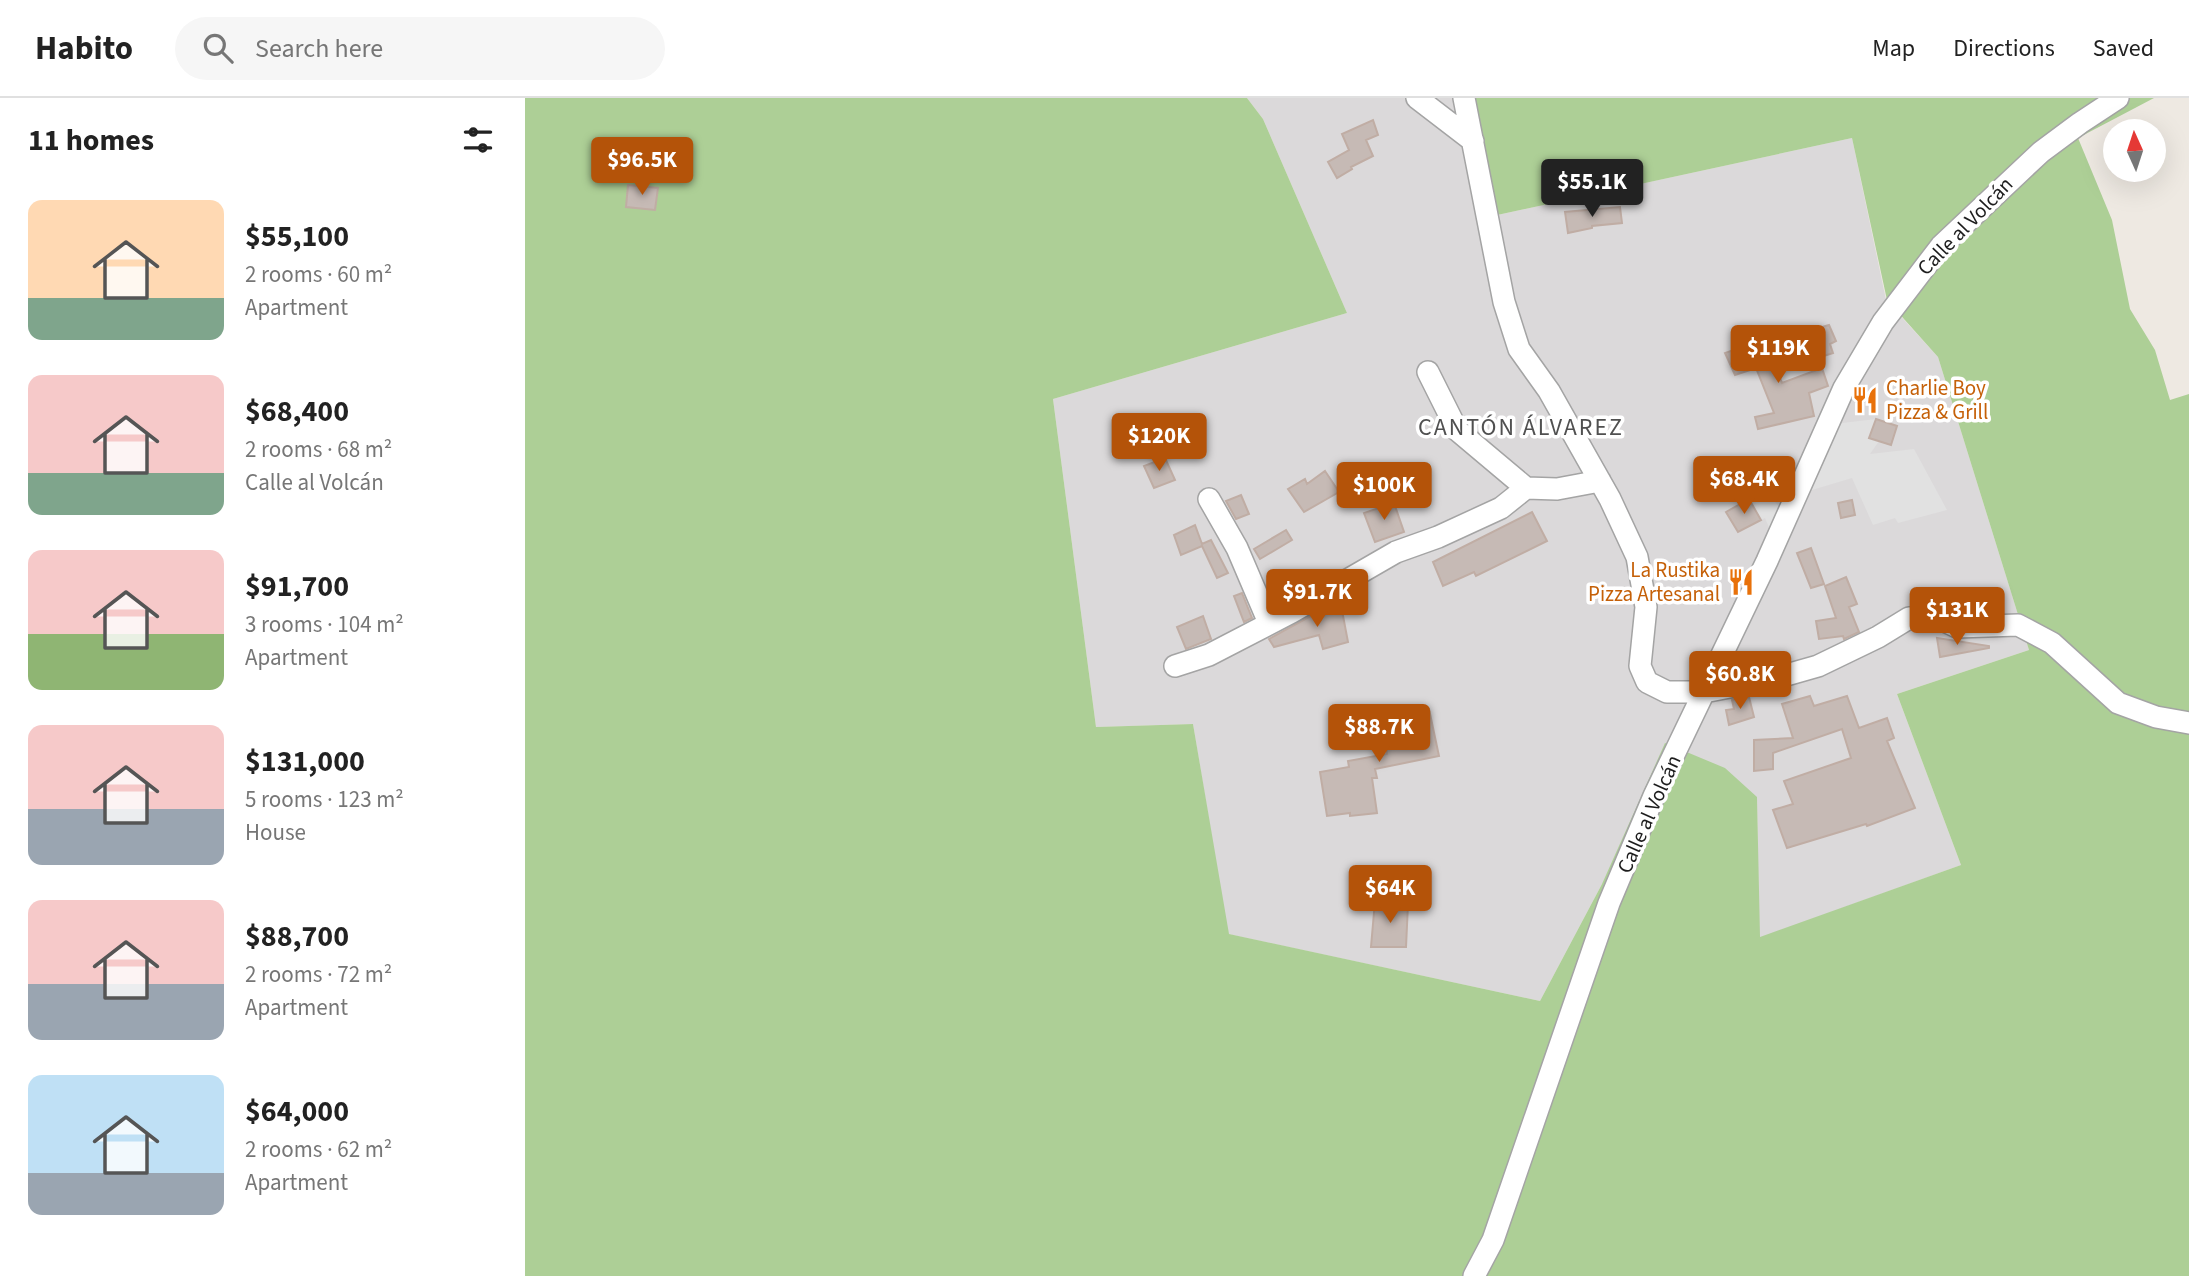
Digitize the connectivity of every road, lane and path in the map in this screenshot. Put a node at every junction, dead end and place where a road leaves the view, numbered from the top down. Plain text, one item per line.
1 (1417, 98) edge
2 (1464, 98) edge
3 (2118, 98) edge
4 (1473, 141) junction
5 (1428, 372) dead end
6 (1600, 481) junction
7 (1526, 488) junction
8 (1209, 499) dead end
9 (1269, 623) junction
10 (1175, 666) dead end
11 (1704, 692) junction
12 (2189, 723) edge
13 (1474, 1276) edge

1 - 4 street
2 - 4 street
3 - 11 street, Calle al Volcán
4 - 6 street
5 - 7 street
6 - 7 street
6 - 11 street
7 - 9 street
8 - 9 street
9 - 10 street
11 - 12 street
11 - 13 street, Calle al Volcán

